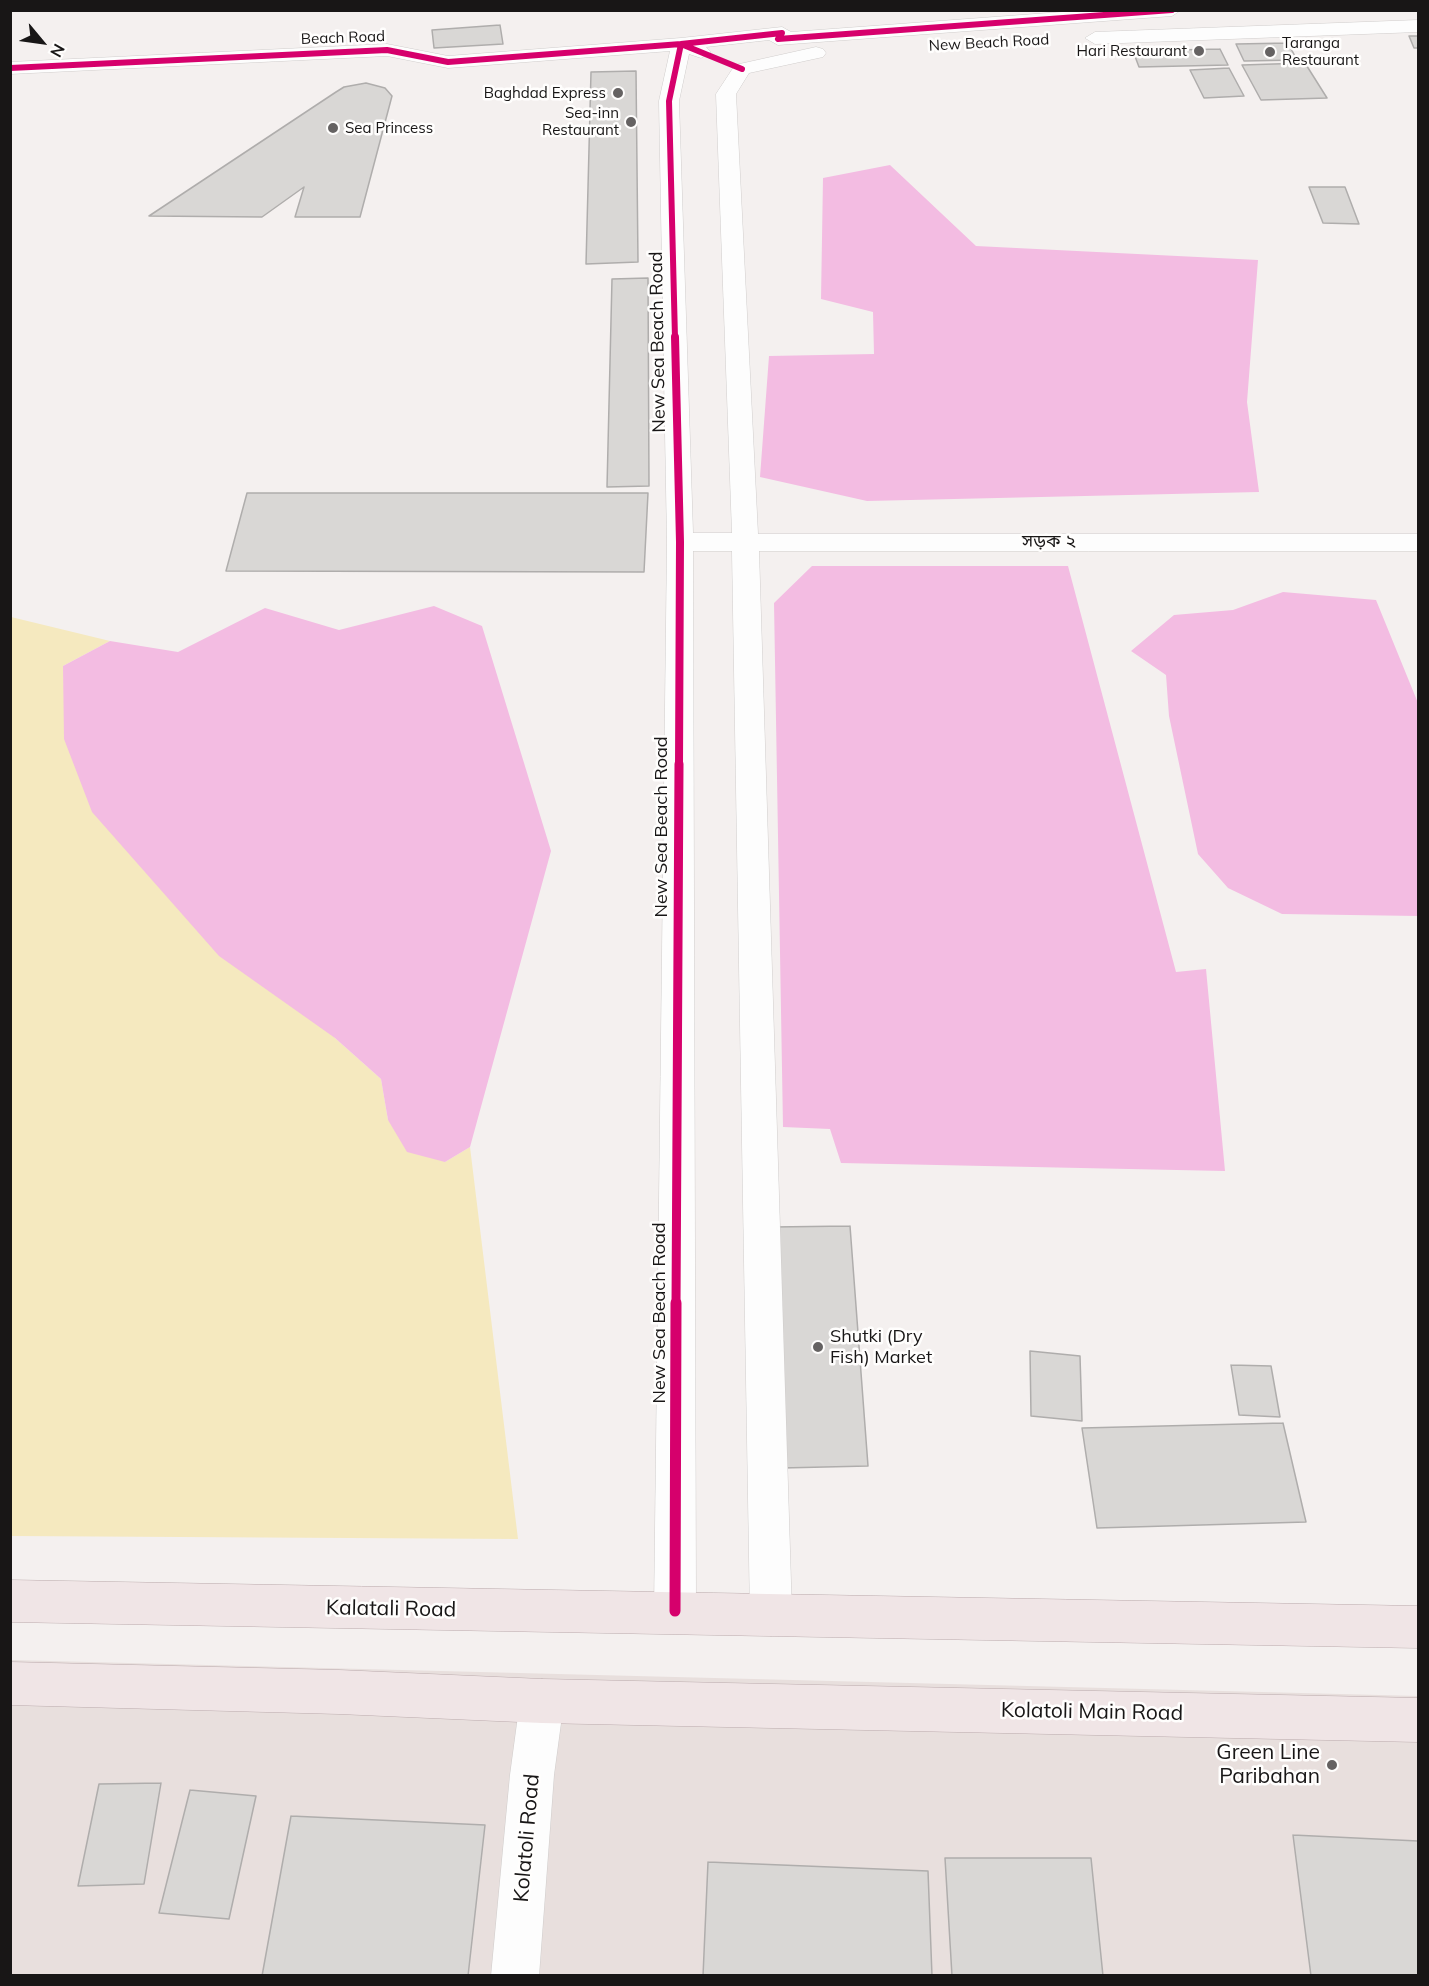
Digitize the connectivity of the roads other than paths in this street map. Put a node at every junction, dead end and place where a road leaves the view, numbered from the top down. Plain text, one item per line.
1 (1172, 10) edge
2 (1419, 26) edge
3 (1071, 39) dead end
4 (681, 45) junction
5 (942, 46) dead end
6 (10, 68) edge
7 (742, 69) junction
8 (746, 541) junction
9 (680, 542) junction
10 (1419, 543) edge
11 (10, 1601) edge
12 (675, 1611) junction
13 (771, 1615) junction
14 (1419, 1627) edge
15 (10, 1683) edge
16 (542, 1701) junction
17 (1419, 1720) edge
18 (515, 1976) edge

1 - 4 street, New Beach Road
2 - 3 street, New Beach Road
4 - 6 street, Beach Road
4 - 7 street, Beach Road
4 - 9 street, New Sea Beach Road
5 - 7 street, New Beach Road
7 - 8 street
8 - 9 street, সড়ক ২
8 - 10 street, সড়ক ২
8 - 13 street
9 - 12 street, New Sea Beach Road
11 - 12 highway, Kalatali Road
12 - 13 highway, Kalatali Road
13 - 14 highway
15 - 16 highway
16 - 17 highway, Kolatoli Main Road
16 - 18 street, Kolatoli Road

